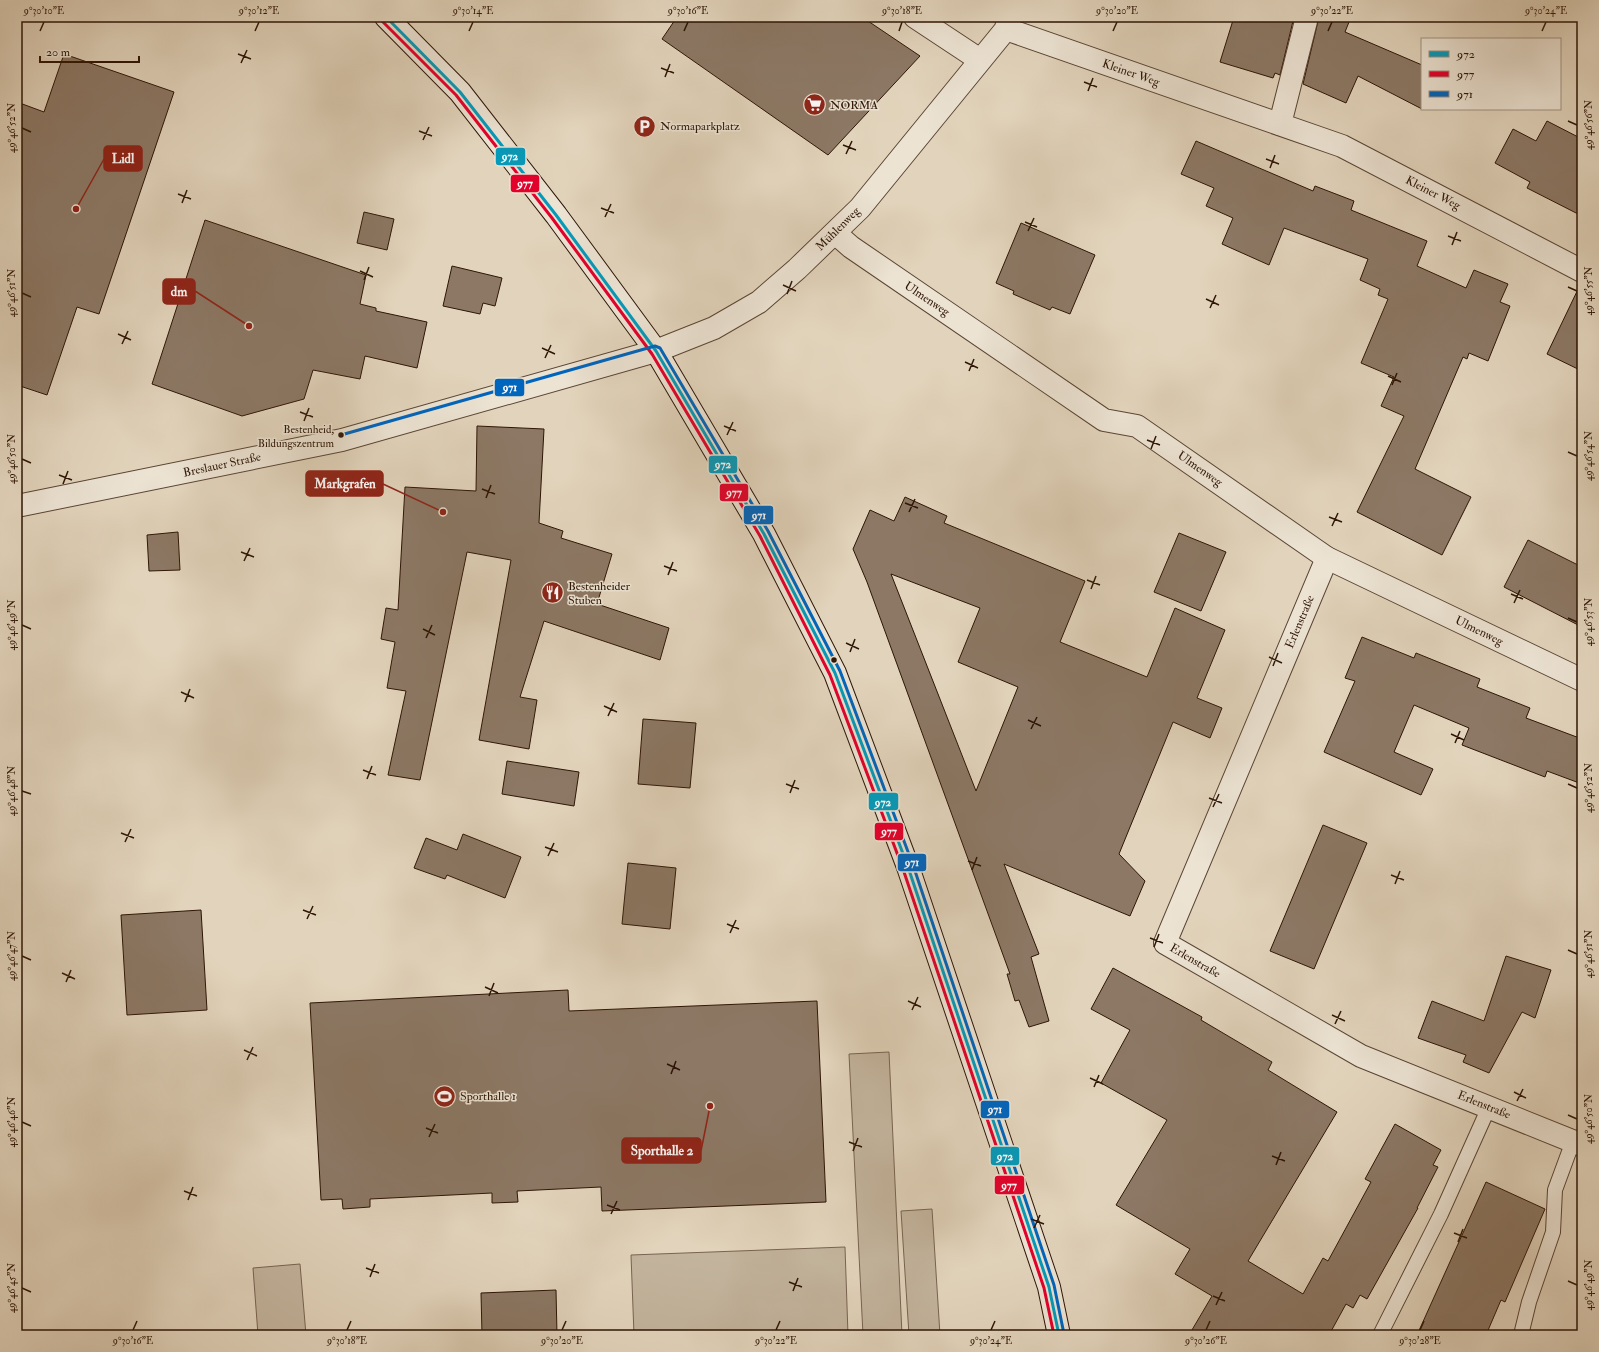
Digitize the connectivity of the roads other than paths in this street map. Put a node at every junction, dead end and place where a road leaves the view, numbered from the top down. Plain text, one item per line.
1 (386, 17) edge
2 (914, 17) edge
3 (1307, 17) edge
4 (1007, 23) edge
5 (980, 60) junction
6 (1280, 124) junction
7 (835, 233) junction
8 (1582, 271) edge
9 (656, 351) junction
10 (17, 506) edge
11 (1327, 558) junction
12 (1582, 680) edge
13 (1489, 1107) junction
14 (1578, 1143) edge
15 (1059, 1335) edge
16 (1380, 1335) edge
17 (1521, 1335) edge

1 - 9 street
2 - 5 street
3 - 6 street
4 - 5 street, Mühlenweg
4 - 6 street, Kleiner Weg
5 - 7 street, Mühlenweg
6 - 8 street, Kleiner Weg
7 - 9 street, Mühlenweg
7 - 11 street, Ulmenweg
9 - 10 street, Breslauer Straße
9 - 15 street
11 - 12 street, Ulmenweg
11 - 13 street, Erlenstraße
13 - 14 street, Erlenstraße
13 - 16 lane
14 - 17 lane

